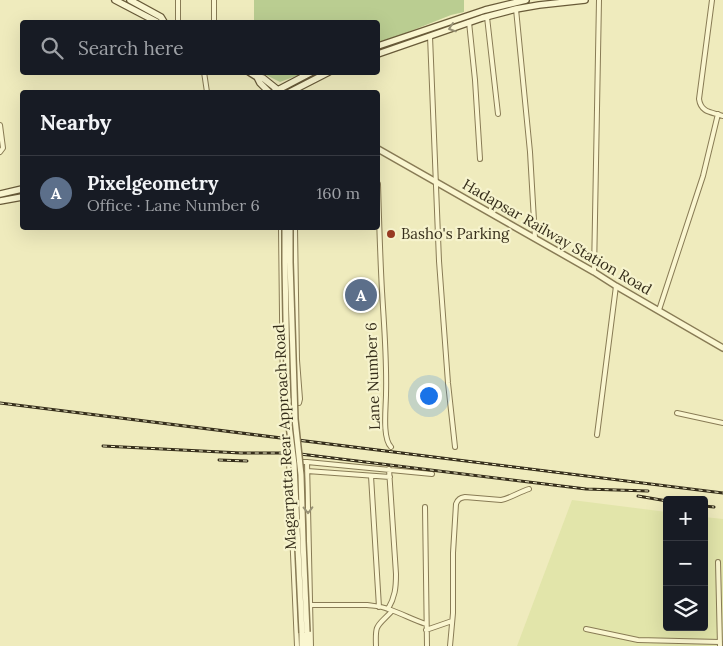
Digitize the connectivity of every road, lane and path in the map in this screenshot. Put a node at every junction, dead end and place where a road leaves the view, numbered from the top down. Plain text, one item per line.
1 (116, 0) edge
2 (130, 0) edge
3 (178, 0) edge
4 (214, 0) edge
5 (526, 0) edge
6 (585, 0) edge
7 (599, 0) edge
8 (712, 0) edge
9 (516, 9) junction
10 (480, 11) junction
11 (484, 17) junction
12 (153, 20) edge
13 (163, 20) edge
14 (178, 20) edge
15 (214, 20) edge
16 (469, 22) junction
17 (430, 36) junction
18 (380, 45) edge
19 (380, 53) edge
20 (204, 75) edge
21 (254, 75) edge
22 (307, 75) edge
23 (324, 75) edge
24 (257, 77) junction
25 (207, 90) edge
26 (267, 90) edge
27 (276, 90) edge
28 (281, 90) edge
29 (294, 90) edge
30 (498, 114) dead end
31 (718, 114) junction
32 (723, 116) edge
33 (0, 125) edge
34 (380, 150) edge
35 (0, 152) edge
36 (480, 159) dead end
37 (436, 181) junction
38 (20, 193) edge
39 (0, 194) edge
40 (20, 194) edge
41 (0, 201) edge
42 (281, 230) edge
43 (285, 230) edge
44 (290, 230) edge
45 (295, 230) edge
46 (378, 230) edge
47 (534, 238) junction
48 (594, 272) junction
49 (616, 286) junction
50 (659, 310) junction
51 (723, 348) edge
52 (677, 413) dead end
53 (723, 423) edge
54 (597, 435) dead end
55 (391, 447) dead end
56 (455, 447) dead end
57 (307, 462) junction
58 (389, 470) junction
59 (307, 471) junction
60 (432, 474) dead end
61 (371, 476) junction
62 (390, 477) junction
63 (529, 489) dead end
64 (425, 507) dead end
65 (718, 562) dead end
66 (310, 605) junction
67 (379, 607) junction
68 (390, 610) junction
69 (452, 621) junction
70 (426, 624) junction
71 (586, 629) dead end
72 (426, 630) junction
73 (305, 632) junction
74 (720, 644) edge
75 (297, 646) edge
76 (302, 646) edge
77 (309, 646) edge
78 (376, 646) edge
79 (427, 646) edge
80 (450, 646) edge

1 - 12 main road
2 - 13 main road
3 - 14 street
4 - 15 street
5 - 10 main road
6 - 9 main road
7 - 48 street
8 - 31 street
9 - 11 main road
9 - 47 street
10 - 11 main road
10 - 18 main road
11 - 16 main road
11 - 30 street
16 -> 17 main road
16 - 36 street
17 - 19 main road
17 - 37 street
20 - 25 street
21 - 24 main road
22 - 28 main road
23 - 29 main road
24 - 26 main road
24 - 27 main road
31 - 32 street
31 - 50 street
33 - 35 street
34 - 37 street, Hadapsar Railway Station Road
37 - 47 street, Hadapsar Railway Station Road
37 - 56 street
38 - 39 main road
40 - 41 main road
42 - 45 street
43 - 73 street, Magarpatta Rear Approach Road, bridge
44 - 73 street, Magarpatta Rear Approach Road, bridge
46 - 55 street, Lane Number 6
47 - 48 street, Hadapsar Railway Station Road
48 - 49 street, Hadapsar Railway Station Road
49 - 50 street, Hadapsar Railway Station Road
49 - 54 street
50 - 51 street, Hadapsar Railway Station Road
52 - 53 street
57 - 58 street
57 - 59 street
57 - 75 street
58 - 60 street
58 - 62 street
59 - 61 street
59 -> 66 street
61 - 62 street
61 - 67 street
62 - 68 street
63 - 69 street
64 - 70 street
65 - 74 street
66 - 67 street
66 - 77 street
67 - 68 street
68 - 70 street
68 - 78 street
69 - 72 street
69 - 80 street
70 - 72 street
71 - 74 street
72 - 79 street
73 - 76 street, Magarpatta Rear Approach Road
73 - 77 street, Magarpatta Rear Approach Road

